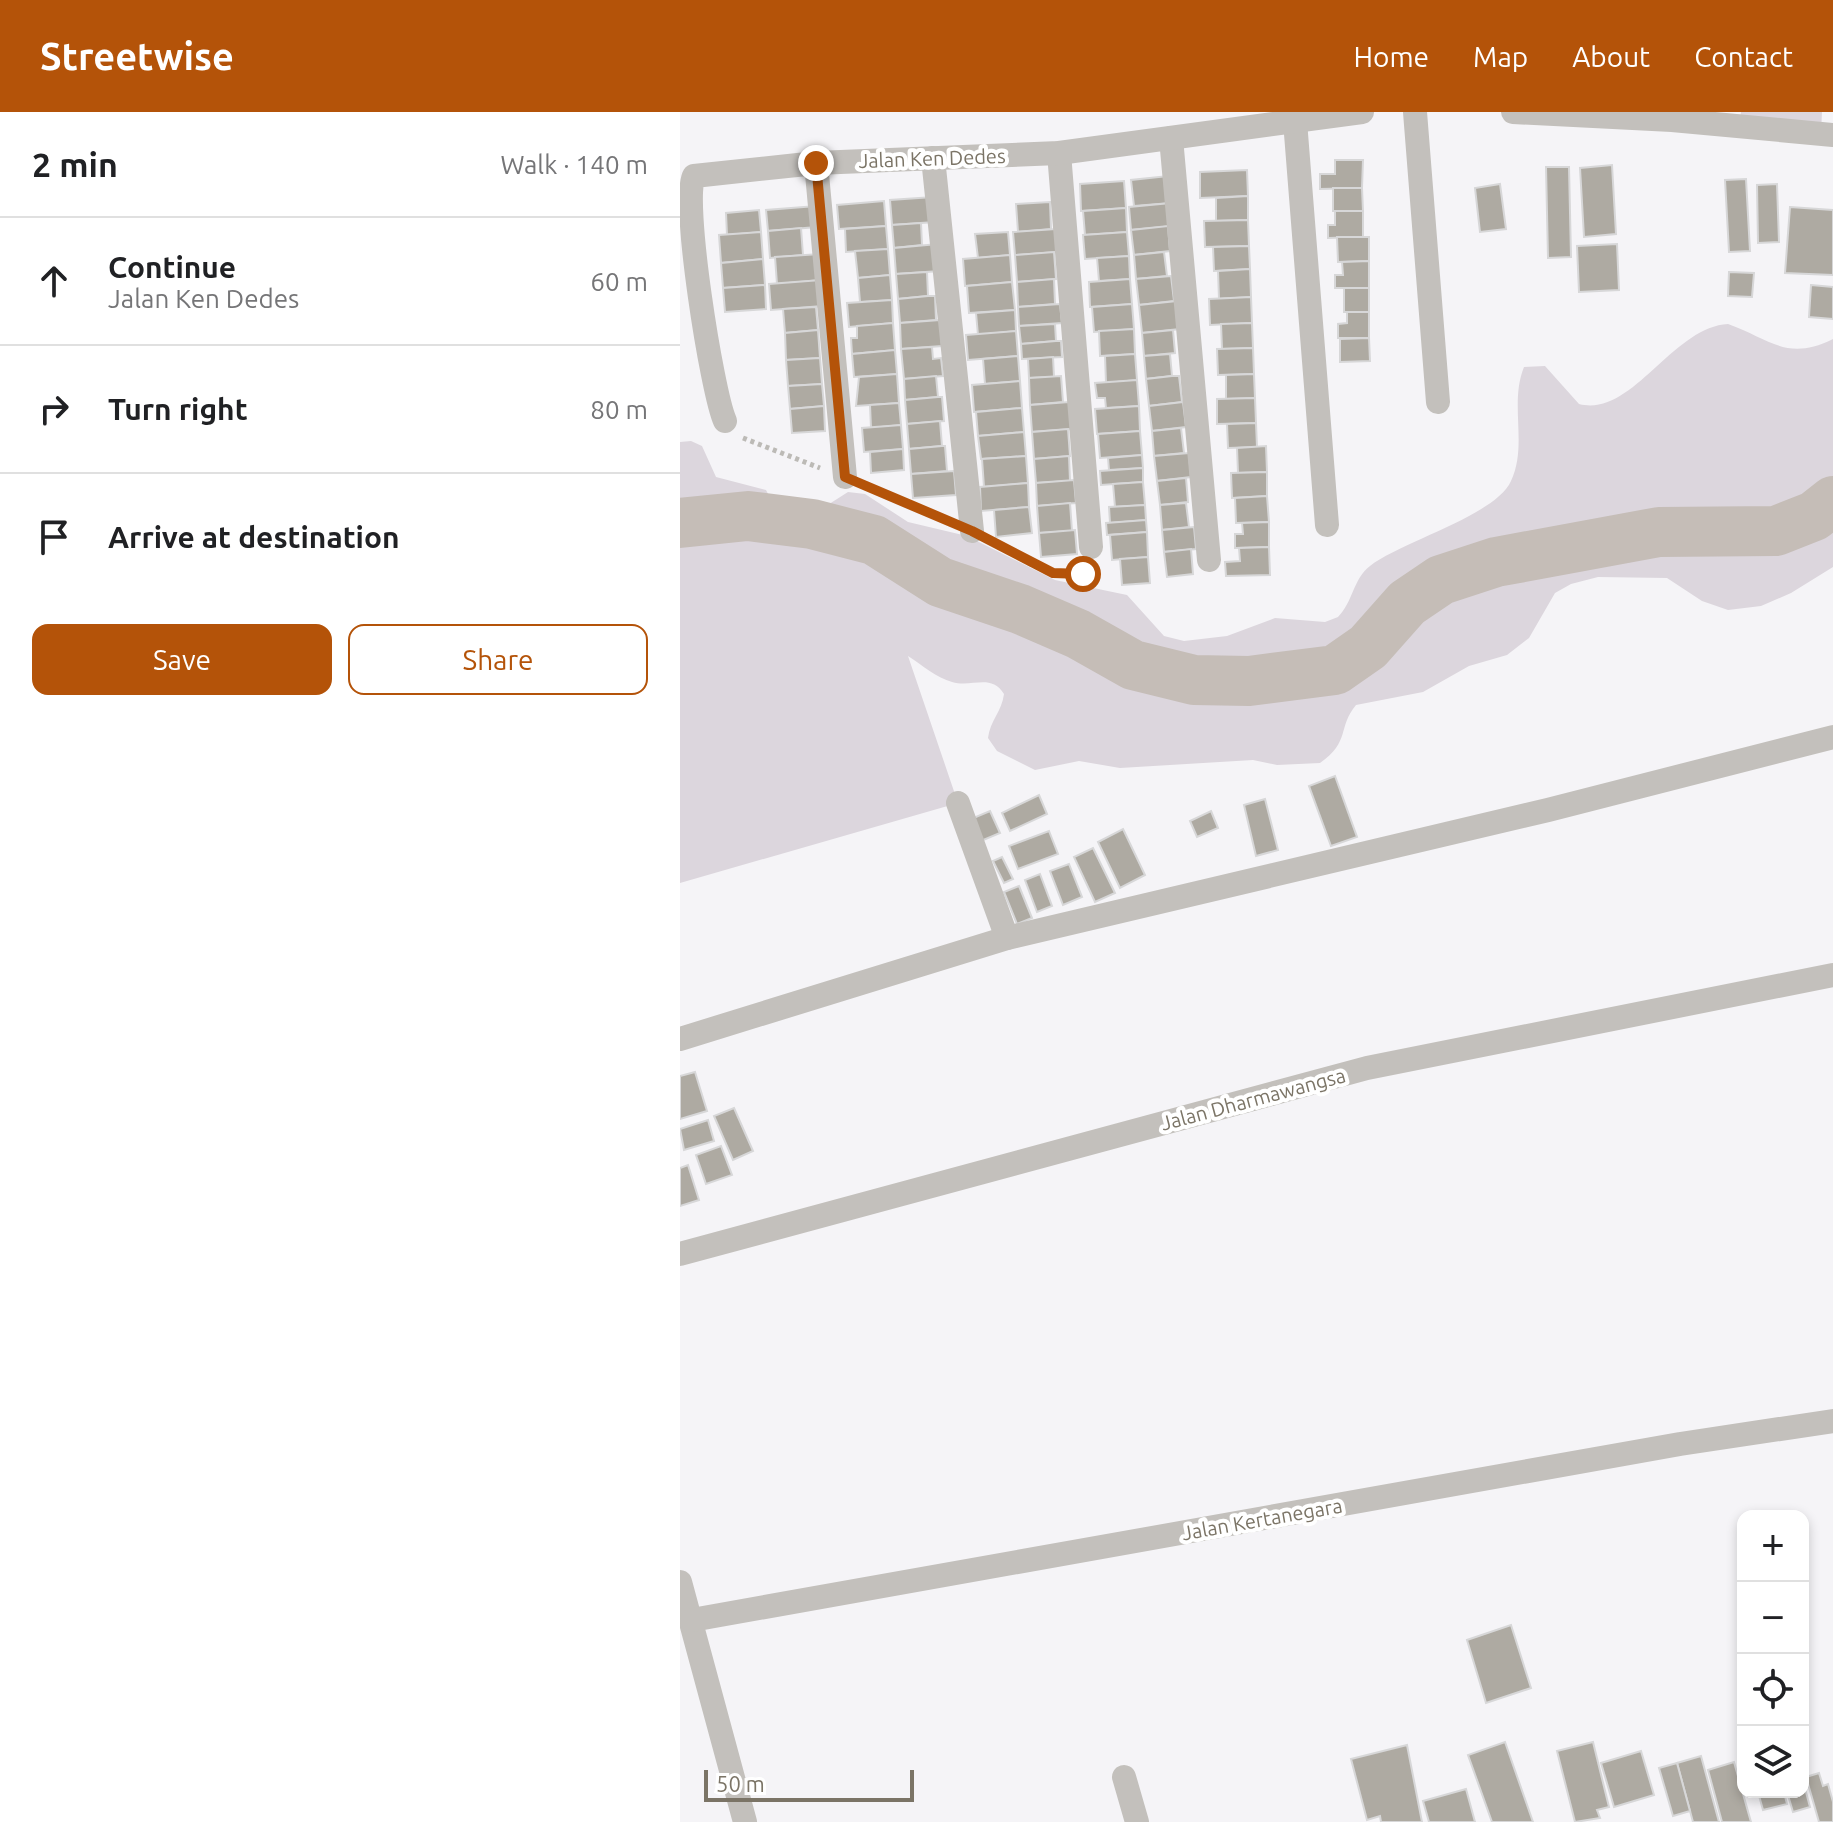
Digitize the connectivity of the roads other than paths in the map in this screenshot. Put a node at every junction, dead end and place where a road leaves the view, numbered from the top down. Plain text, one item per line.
1 (1362, 112) edge
2 (1415, 112) edge
3 (1513, 112) edge
4 (1295, 121) junction
5 (1833, 135) edge
6 (1171, 138) junction
7 (1059, 153) junction
8 (933, 158) junction
9 (816, 163) junction
10 (1438, 402) dead end
11 (725, 421) road end
12 (845, 477) road end
13 (1327, 525) dead end
14 (972, 531) road end
15 (1091, 547) road end
16 (1209, 560) dead end
17 (1833, 737) edge
18 (958, 803) dead end
19 (1007, 938) junction
20 (1833, 975) edge
21 (680, 1039) edge
22 (680, 1254) edge
23 (1833, 1421) edge
24 (680, 1582) edge
25 (692, 1620) junction
26 (1124, 1777) dead end
27 (745, 1822) edge
28 (1137, 1822) edge

1 - 4 street, Jalan Ken Dedes
2 - 10 street
3 - 5 street
4 - 6 street, Jalan Ken Dedes
4 - 13 street
6 - 7 street, Jalan Ken Dedes
6 - 16 street
7 - 8 street, Jalan Ken Dedes
7 - 15 street
8 - 9 street, Jalan Ken Dedes
8 - 14 street
9 - 11 street, Jalan Ken Dedes
9 - 12 street
17 - 19 street
18 - 19 street
19 - 21 street
20 - 22 street, Jalan Dharmawangsa
23 - 25 street, Jalan Kertanegara
24 - 25 street
25 - 27 street
26 - 28 street

